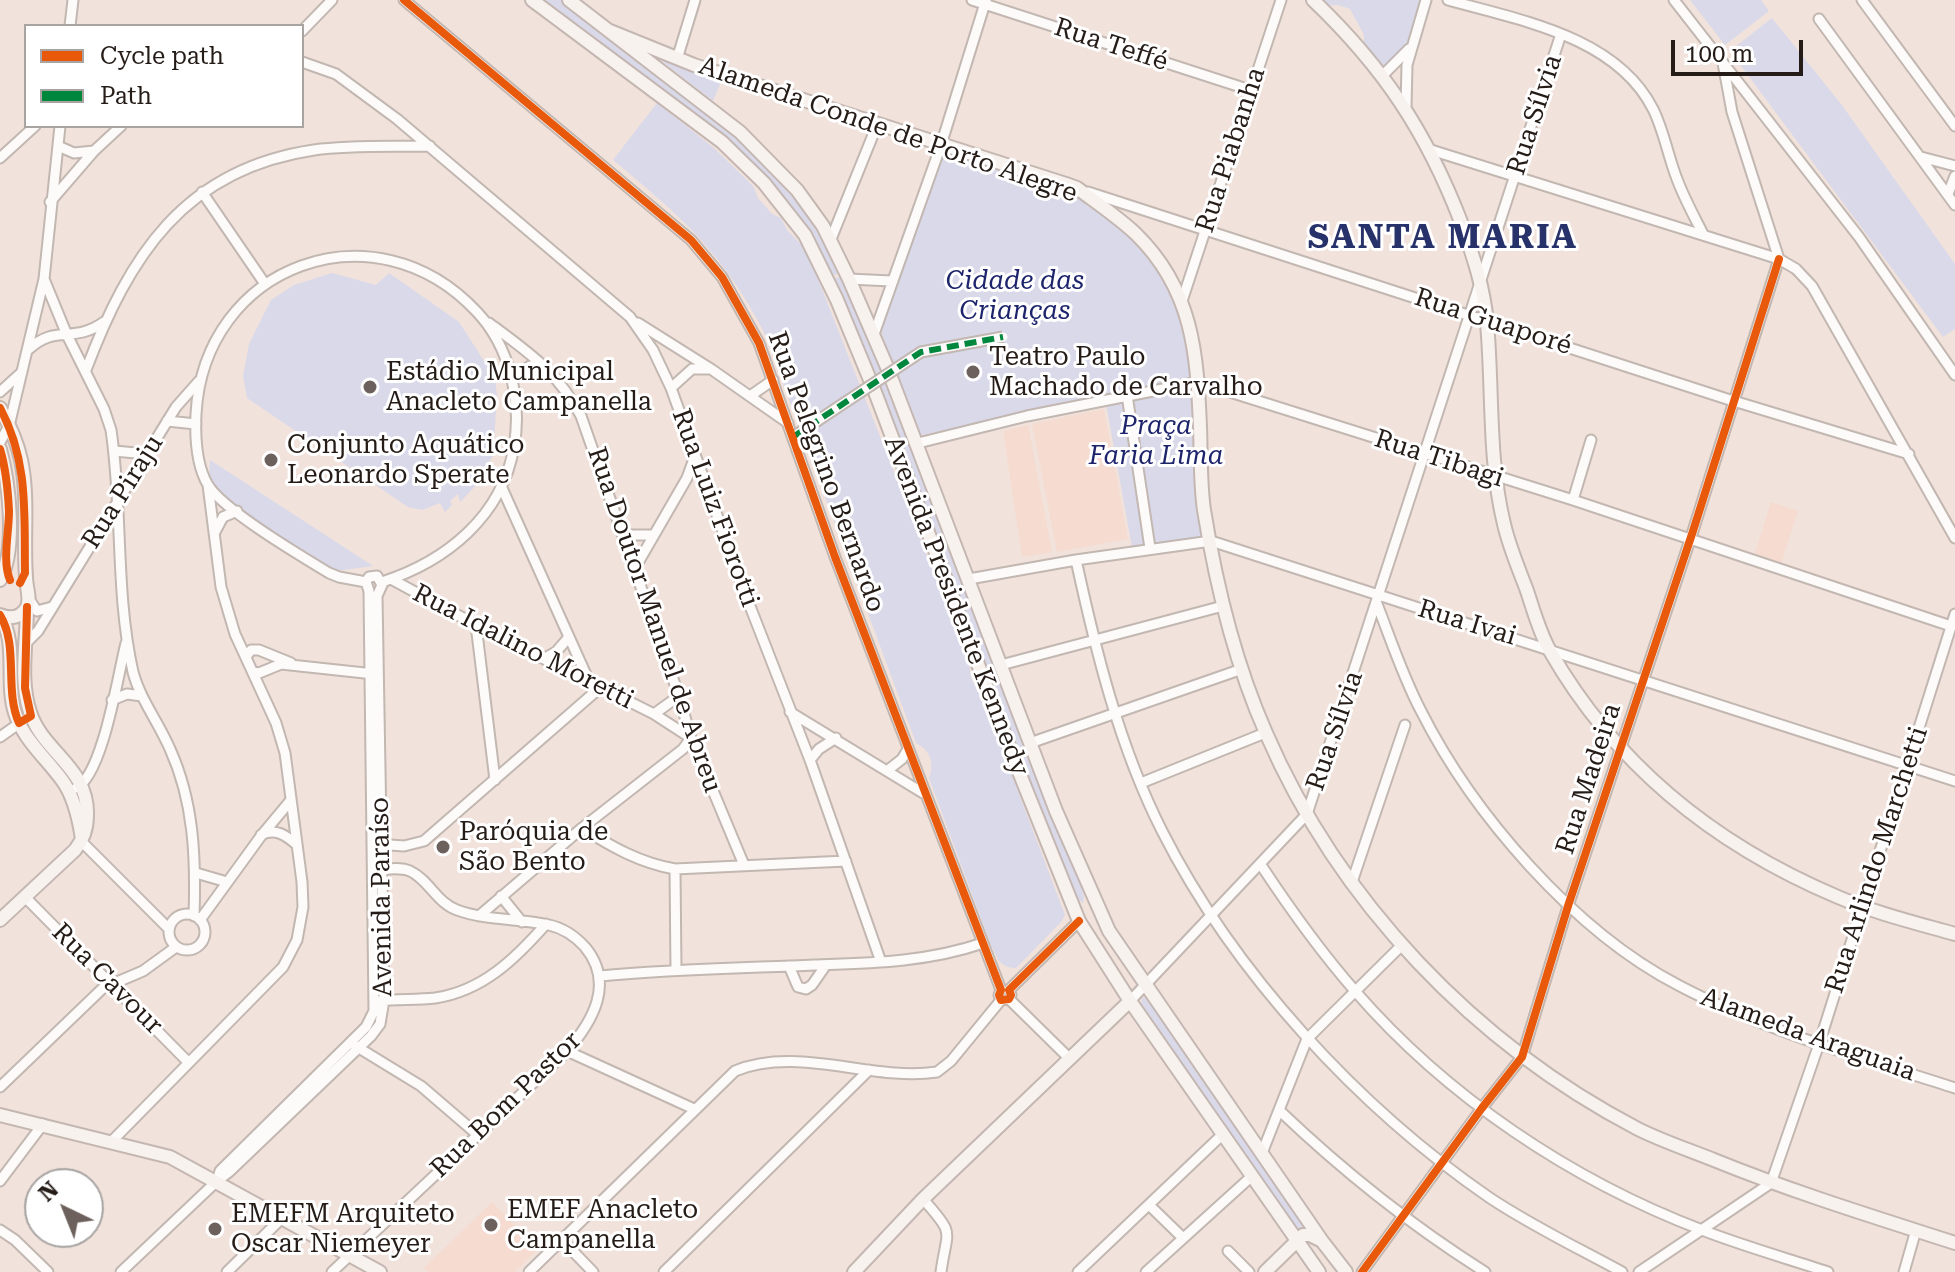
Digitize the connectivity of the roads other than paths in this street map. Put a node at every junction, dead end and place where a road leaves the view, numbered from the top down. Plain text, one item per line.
1 (73, 0) edge
2 (332, 0) edge
3 (404, 0) edge
4 (532, 0) edge
5 (695, 0) edge
6 (972, 0) edge
7 (1281, 0) edge
8 (1313, 0) edge
9 (1426, 0) edge
10 (1448, 0) edge
11 (1674, 0) edge
12 (1862, 0) edge
13 (986, 2) edge
14 (575, 3) edge
15 (1819, 19) dead end
16 (70, 24) edge
17 (304, 29) edge
18 (610, 31) junction
19 (1561, 34) junction
20 (1411, 47) junction
21 (677, 59) junction
22 (1722, 61) junction
23 (304, 63) edge
24 (1382, 76) junction
25 (1250, 90) junction
26 (1406, 111) junction
27 (877, 125) junction
28 (1955, 126) edge
29 (33, 128) edge
30 (60, 128) edge
31 (119, 128) edge
32 (941, 145) junction
33 (58, 146) junction
34 (431, 146) junction
35 (1431, 150) junction
36 (94, 151) junction
37 (1921, 157) junction
38 (0, 158) edge
39 (1955, 166) edge
40 (1515, 175) junction
41 (1955, 176) edge
42 (1077, 188) junction
43 (202, 192) junction
44 (1948, 194) junction
45 (50, 203) junction
46 (1955, 205) edge
47 (1205, 232) junction
48 (1703, 234) junction
49 (831, 239) junction
50 (1779, 259) junction
51 (1480, 278) junction
52 (44, 279) junction
53 (849, 279) junction
54 (891, 281) junction
55 (265, 284) junction
56 (830, 286) junction
57 (1182, 301) junction
58 (1468, 314) junction
59 (630, 317) junction
60 (483, 318) junction
61 (1487, 320) junction
62 (104, 322) junction
63 (874, 334) junction
64 (67, 335) junction
65 (851, 335) junction
66 (1003, 337) dead end
67 (29, 349) junction
68 (544, 365) junction
69 (711, 369) junction
70 (24, 370) junction
71 (86, 370) junction
72 (1955, 375) edge
73 (512, 378) junction
74 (773, 380) junction
75 (199, 381) junction
76 (1198, 382) junction
77 (671, 388) junction
78 (0, 392) edge
79 (1127, 395) junction
80 (750, 396) junction
81 (1734, 401) junction
82 (0, 408) edge
83 (167, 421) junction
84 (788, 423) junction
85 (196, 424) junction
86 (9, 426) junction
87 (793, 437) junction
88 (1591, 440) dead end
89 (0, 442) edge
90 (918, 443) junction
91 (0, 449) edge
92 (114, 451) junction
93 (147, 454) junction
94 (1424, 454) junction
95 (1909, 454) junction
96 (695, 456) junction
97 (1496, 477) junction
98 (208, 485) junction
99 (502, 488) junction
100 (1573, 500) junction
101 (116, 504) junction
102 (489, 508) junction
103 (237, 511) junction
104 (513, 514) junction
105 (623, 535) junction
106 (652, 535) junction
107 (214, 537) junction
108 (1955, 538) edge
109 (1211, 541) junction
110 (1690, 541) junction
111 (1150, 548) junction
112 (1076, 560) junction
113 (635, 568) junction
114 (969, 579) junction
115 (0, 582) edge
116 (377, 585) junction
117 (27, 599) junction
118 (1378, 600) junction
119 (1223, 606) junction
120 (52, 607) junction
121 (1955, 614) edge
122 (0, 615) edge
123 (476, 625) junction
124 (1951, 626) junction
125 (569, 637) junction
126 (127, 638) junction
127 (1093, 641) junction
128 (27, 642) junction
129 (1549, 648) junction
130 (246, 657) junction
131 (545, 658) junction
132 (294, 664) junction
133 (1001, 665) junction
134 (1242, 669) junction
135 (253, 672) junction
136 (374, 674) junction
137 (588, 679) junction
138 (1644, 679) junction
139 (602, 686) junction
140 (142, 696) junction
141 (679, 696) junction
142 (112, 700) junction
143 (790, 712) junction
144 (654, 714) junction
145 (1115, 714) junction
146 (31, 716) junction
147 (19, 723) junction
148 (1405, 725) dead end
149 (1265, 733) junction
150 (0, 737) edge
151 (691, 738) junction
152 (836, 738) junction
153 (1030, 743) junction
154 (1619, 747) junction
155 (908, 749) junction
156 (810, 760) junction
157 (1907, 767) junction
158 (888, 770) junction
159 (495, 780) junction
160 (1955, 781) edge
161 (1141, 783) junction
162 (83, 785) junction
163 (69, 792) junction
164 (923, 793) junction
165 (291, 800) junction
166 (1307, 814) junction
167 (582, 828) junction
168 (261, 836) junction
169 (82, 842) junction
170 (378, 844) junction
171 (297, 845) junction
172 (846, 861) junction
173 (744, 865) junction
174 (1261, 865) junction
175 (675, 869) junction
176 (378, 870) junction
177 (196, 873) junction
178 (1085, 881) junction
179 (227, 882) junction
180 (1352, 882) junction
181 (501, 896) junction
182 (25, 897) junction
183 (1568, 906) junction
184 (1863, 907) junction
185 (1212, 914) junction
186 (479, 916) junction
187 (197, 918) junction
188 (0, 920) edge
189 (1079, 921) junction
190 (522, 922) junction
191 (546, 924) junction
192 (169, 929) junction
193 (1109, 931) junction
194 (1955, 934) edge
195 (983, 943) junction
196 (1402, 945) junction
197 (176, 947) junction
198 (881, 962) junction
199 (826, 965) junction
200 (789, 966) junction
201 (676, 969) junction
202 (1135, 970) junction
203 (600, 976) junction
204 (113, 984) junction
205 (1146, 985) junction
206 (1355, 992) junction
207 (1005, 995) junction
208 (380, 1001) junction
209 (1130, 1001) junction
210 (1307, 1039) junction
211 (1819, 1044) junction
212 (354, 1046) junction
213 (567, 1051) junction
214 (1522, 1057) junction
215 (1070, 1059) junction
216 (188, 1062) junction
217 (869, 1070) junction
218 (0, 1087) edge
219 (1955, 1088) edge
220 (1482, 1108) junction
221 (694, 1109) junction
222 (1280, 1111) junction
223 (0, 1115) edge
224 (43, 1124) junction
225 (1223, 1134) junction
226 (478, 1135) junction
227 (112, 1141) junction
228 (1262, 1153) junction
229 (1442, 1162) junction
230 (1252, 1176) junction
231 (0, 1181) edge
232 (217, 1181) junction
233 (1771, 1183) junction
234 (923, 1199) junction
235 (1149, 1205) junction
236 (1403, 1215) junction
237 (283, 1217) junction
238 (0, 1230) edge
239 (1701, 1230) junction
240 (1916, 1230) junction
241 (1182, 1237) junction
242 (1296, 1239) junction
243 (562, 1240) junction
244 (1322, 1241) junction
245 (1955, 1243) edge
246 (1228, 1251) dead end
247 (350, 1254) junction
248 (48, 1272) edge
249 (121, 1272) edge
250 (227, 1272) edge
251 (332, 1272) edge
252 (380, 1272) edge
253 (529, 1272) edge
254 (593, 1272) edge
255 (664, 1272) edge
256 (854, 1272) edge
257 (941, 1272) edge
258 (1078, 1272) edge
259 (1146, 1272) edge
260 (1249, 1272) edge
261 (1265, 1272) edge
262 (1319, 1272) edge
263 (1346, 1272) edge
264 (1362, 1272) edge
265 (1485, 1272) edge
266 (1622, 1272) edge
267 (1639, 1272) edge
268 (1828, 1272) edge
269 (1904, 1272) edge

1 - 16 street
2 - 17 street
3 - 74 street, Rua Pelegrino Bernardo
4 - 56 main road, Avenida Presidente Kennedy
5 - 21 street
6 - 13 street, Rua Teffé
7 - 25 street, Rua Piabanha
8 - 24 main road
9 - 20 street
10 - 19 street
11 - 22 street
12 - 28 street
13 - 25 street, Rua Teffé
13 - 32 street
14 - 18 main road, Avenida Presidente Kennedy
15 - 37 street
18 - 21 main road, Alameda Conde de Porto Alegre
18 - 49 main road, Avenida Presidente Kennedy
19 - 40 street, Rua Sílvia
19 - 48 street
20 - 24 street
20 - 26 street
21 - 27 main road, Alameda Conde de Porto Alegre
22 - 50 street
22 - 72 street
23 - 34 street, Rua Luiz Fiorotti
24 - 26 main road
25 - 47 street, Rua Piabanha
26 - 35 main road
27 - 32 main road, Alameda Conde de Porto Alegre
27 - 49 street
29 - 38 street
30 - 33 street
31 - 36 street
32 - 42 main road, Alameda Conde de Porto Alegre
32 - 54 street
33 - 36 street
33 - 45 street
34 - 43 street
34 - 59 street, Rua Luiz Fiorotti
35 - 40 street
35 - 51 main road
36 - 45 street
37 - 39 street
37 - 44 street
40 - 48 street
40 - 51 street, Rua Sílvia
41 - 44 street
42 - 47 street, Rua Guaporé
42 - 57 main road, Alameda Conde de Porto Alegre
43 - 55 street
43 - 62 street
44 - 46 street
45 - 52 street
47 - 57 street, Rua Piabanha
47 - 58 street, Rua Guaporé
48 - 50 street
49 - 53 main road, Avenida Presidente Kennedy
50 - 81 street, Rua Madeira
50 - 95 street
51 - 58 street, Rua Sílvia
51 - 61 main road
52 - 64 street
52 - 67 street
53 - 54 street
53 - 56 main road
53 - 63 main road, Avenida Presidente Kennedy
54 - 63 street
55 - 60 street
55 - 75 street
56 - 65 main road, Avenida Presidente Kennedy
57 - 76 main road, Alameda Conde de Porto Alegre
58 - 61 street, Rua Guaporé
58 - 94 street, Rua Sílvia
59 - 69 street
59 - 77 street, Rua Luiz Fiorotti
60 - 68 street, Rua Doutor Manuel de Abreu
60 - 73 street
61 - 81 street, Rua Guaporé
61 - 97 main road
62 - 64 street
62 - 71 street
63 - 65 main road
63 - 90 main road, Avenida Presidente Kennedy
64 - 67 street
64 - 71 street
65 - 189 main road, Avenida Presidente Kennedy
66 - 87 street, bridge
67 - 70 street
68 - 73 street
68 - 105 street, Rua Doutor Manuel de Abreu
69 - 77 street
69 - 80 street
70 - 78 street
70 - 86 street
71 - 92 street
73 - 99 street
74 - 80 street
74 - 84 street, Rua Pelegrino Bernardo
75 - 83 street, Rua Piraju
75 - 85 street
76 - 79 street, Rua Tibagi
76 - 94 street, Rua Tibagi
76 - 109 main road, Alameda Conde de Porto Alegre
77 - 96 street, Rua Luiz Fiorotti
79 - 90 street, Rua Tibagi
79 - 111 street
80 - 84 street
81 - 95 street, Rua Guaporé
81 - 110 street, Rua Madeira
82 - 86 main road
83 - 85 street
83 - 93 street, Rua Piraju
84 - 87 street, Rua Pelegrino Bernardo
85 - 98 street
86 - 89 street
86 - 117 main road
87 - 155 street, Rua Pelegrino Bernardo
88 - 100 street
90 - 114 main road, Avenida Presidente Kennedy
91 - 115 main road
92 - 93 street
92 - 101 street
93 - 101 street, Rua Piraju
94 - 97 street, Rua Tibagi
94 - 118 street, Rua Sílvia
95 - 108 street
96 - 106 street
96 - 143 street, Rua Luiz Fiorotti
97 - 100 street, Rua Tibagi
97 - 129 main road
98 - 103 street, Rua Idalino Moretti
98 - 107 street
99 - 102 street
99 - 104 street
100 - 110 street, Rua Tibagi
101 - 120 street, Rua Piraju
101 - 126 street
102 - 104 street
102 - 116 street
103 - 107 street
103 - 116 street, Rua Idalino Moretti
104 - 125 street
105 - 106 street
105 - 113 street, Rua Doutor Manuel de Abreu
106 - 113 street
107 - 130 street
109 - 111 street, Rua Ivai
109 - 118 street, Rua Ivai
109 - 119 main road, Alameda Conde de Porto Alegre
110 - 124 street, Rua Tibagi
110 - 138 street, Rua Madeira
111 - 112 street, Rua Ivai
112 - 114 street, Rua Ivai
112 - 127 street
113 - 141 street, Rua Doutor Manuel de Abreu
114 - 133 main road, Avenida Presidente Kennedy
115 - 117 main road
116 - 123 street, Rua Idalino Moretti
116 - 136 street, Avenida Paraíso
117 - 120 street
117 - 122 main road
117 - 128 main road
118 - 129 street, Rua Ivai
118 - 166 street, Rua Sílvia
118 - 183 street, Alameda Araguaia
119 - 127 street
119 - 134 main road, Alameda Conde de Porto Alegre
120 - 128 street, Rua Piraju
121 - 124 street, Rua Arlindo Marchetti
122 - 147 main road
123 - 131 street, Rua Idalino Moretti
123 - 159 street
124 - 157 street, Rua Arlindo Marchetti
125 - 131 street
125 - 137 street
126 - 140 street
126 - 142 street
127 - 133 street
127 - 145 street
128 - 146 main road
129 - 138 street, Rua Ivai
129 - 154 main road
130 - 132 street
130 - 135 street
131 - 137 street, Rua Idalino Moretti
132 - 135 street
132 - 136 street
133 - 153 main road, Avenida Presidente Kennedy
134 - 145 street
134 - 149 main road, Alameda Conde de Porto Alegre
135 - 165 street
136 - 170 street, Avenida Paraíso
137 - 139 street, Rua Idalino Moretti
138 - 154 street, Rua Madeira
138 - 157 street, Rua Ivai
139 - 144 street, Rua Idalino Moretti
139 - 159 street
140 - 142 street
140 - 177 street
141 - 144 street, Rua Idalino Moretti
141 - 151 street, Rua Doutor Manuel de Abreu
142 - 162 street
143 - 152 street
143 - 156 street, Rua Luiz Fiorotti
144 - 151 street, Rua Idalino Moretti
145 - 153 street
145 - 161 street
146 - 147 street
146 - 162 main road
147 - 150 street
147 - 163 main road
148 - 180 street
149 - 161 street
149 - 166 main road, Alameda Conde de Porto Alegre
151 - 167 street
151 - 173 street, Rua Doutor Manuel de Abreu
152 - 156 street
152 - 158 street
153 - 178 main road, Avenida Presidente Kennedy
154 - 183 street, Rua Madeira
154 - 184 main road
155 - 158 street
155 - 164 street, Rua Pelegrino Bernardo
156 - 172 street, Rua Luiz Fiorotti
157 - 160 street, Rua Ivai
157 - 184 street, Rua Arlindo Marchetti
158 - 164 street
159 - 170 street
161 - 185 street
162 - 163 street
162 - 169 main road
163 - 169 main road
164 - 195 street, Rua Pelegrino Bernardo
165 - 168 street
165 - 171 street
166 - 174 street, Rua Sílvia
166 - 180 main road, Alameda Conde de Porto Alegre
167 - 175 street
167 - 181 street
168 - 171 street
168 - 179 street
169 - 182 main road
169 - 192 street
170 - 176 street, Avenida Paraíso
171 - 216 street
172 - 173 street
172 - 198 street, Rua Luiz Fiorotti
173 - 175 street
174 - 185 street, Rua Sílvia
174 - 206 street
175 - 201 street
176 - 186 street
176 - 208 street, Avenida Paraíso
177 - 179 street
177 - 187 street
178 - 189 main road
178 - 193 main road, Avenida Presidente Kennedy
179 - 187 street
180 - 196 main road, Alameda Conde de Porto Alegre
181 - 186 street
181 - 190 street
182 - 188 main road
182 - 204 street, Rua Cavour
183 - 211 street, Alameda Araguaia
183 - 214 street, Rua Madeira
184 - 194 main road
184 - 211 street, Rua Arlindo Marchetti
185 - 205 street, Rua Sílvia
185 - 210 street
186 - 190 street
187 - 192 street
187 - 197 street
189 - 193 main road
189 - 207 street
189 - 209 main road, Avenida Presidente Kennedy
190 - 191 street
191 - 203 street
191 - 208 street
192 - 197 street
193 - 202 main road, Avenida Presidente Kennedy
195 - 198 street
195 - 207 street, Rua Pelegrino Bernardo
196 - 206 street
196 - 214 main road, Alameda Conde de Porto Alegre
197 - 204 street
198 - 199 street
199 - 200 street
199 - 200 street
200 - 201 street
201 - 203 street
202 - 205 main road, Avenida Presidente Kennedy
202 - 209 main road
203 - 213 street, Rua Bom Pastor
204 - 216 street, Rua Cavour
204 - 218 street
205 - 209 street, Rua Sílvia
205 - 228 main road, Avenida Presidente Kennedy
206 - 210 street
206 - 220 street
207 - 215 street, Rua Pelegrino Bernardo
207 - 217 street
208 - 212 street, Avenida Paraíso
209 - 215 main road, Rua Sílvia
209 - 225 main road, Avenida Presidente Kennedy
210 - 222 street
210 - 229 street
211 - 219 street, Alameda Araguaia
211 - 233 street, Rua Arlindo Marchetti
212 - 226 street
212 - 232 street, Avenida Paraíso
213 - 221 street
213 - 226 street, Rua Bom Pastor
214 - 220 street, Rua Madeira
214 - 233 main road, Alameda Conde de Porto Alegre
215 - 234 main road, Rua Sílvia
216 - 227 street
217 - 221 street
217 - 255 street
220 - 229 street, Rua Madeira
220 - 239 street
221 - 243 street
222 - 228 street
222 - 236 street
223 - 224 main road
224 - 227 main road
224 - 231 street
225 - 230 main road, Avenida Presidente Kennedy
225 - 235 street
226 - 247 street, Rua Bom Pastor
227 - 232 main road
228 - 244 main road, Avenida Presidente Kennedy
229 - 236 street, Rua Madeira
229 - 266 street
230 - 241 street
230 - 242 main road, Avenida Presidente Kennedy
232 - 237 main road
232 - 249 street, Avenida Paraíso
233 - 239 street
233 - 240 main road, Alameda Conde de Porto Alegre
234 - 256 main road, Rua Sílvia
234 - 257 street
235 - 241 street
235 - 258 street
236 - 264 street, Rua Madeira
236 - 265 street
237 - 247 main road
237 - 250 street
238 - 248 street
239 - 267 street
239 - 268 street
240 - 245 main road, Alameda Conde de Porto Alegre
240 - 269 street
241 - 259 street
242 - 244 main road
242 - 261 main road
242 - 262 main road, Avenida Presidente Kennedy
243 - 253 street
243 - 254 street
244 - 263 main road, Avenida Presidente Kennedy
246 - 260 street
247 - 251 street, Rua Bom Pastor
247 - 252 main road

